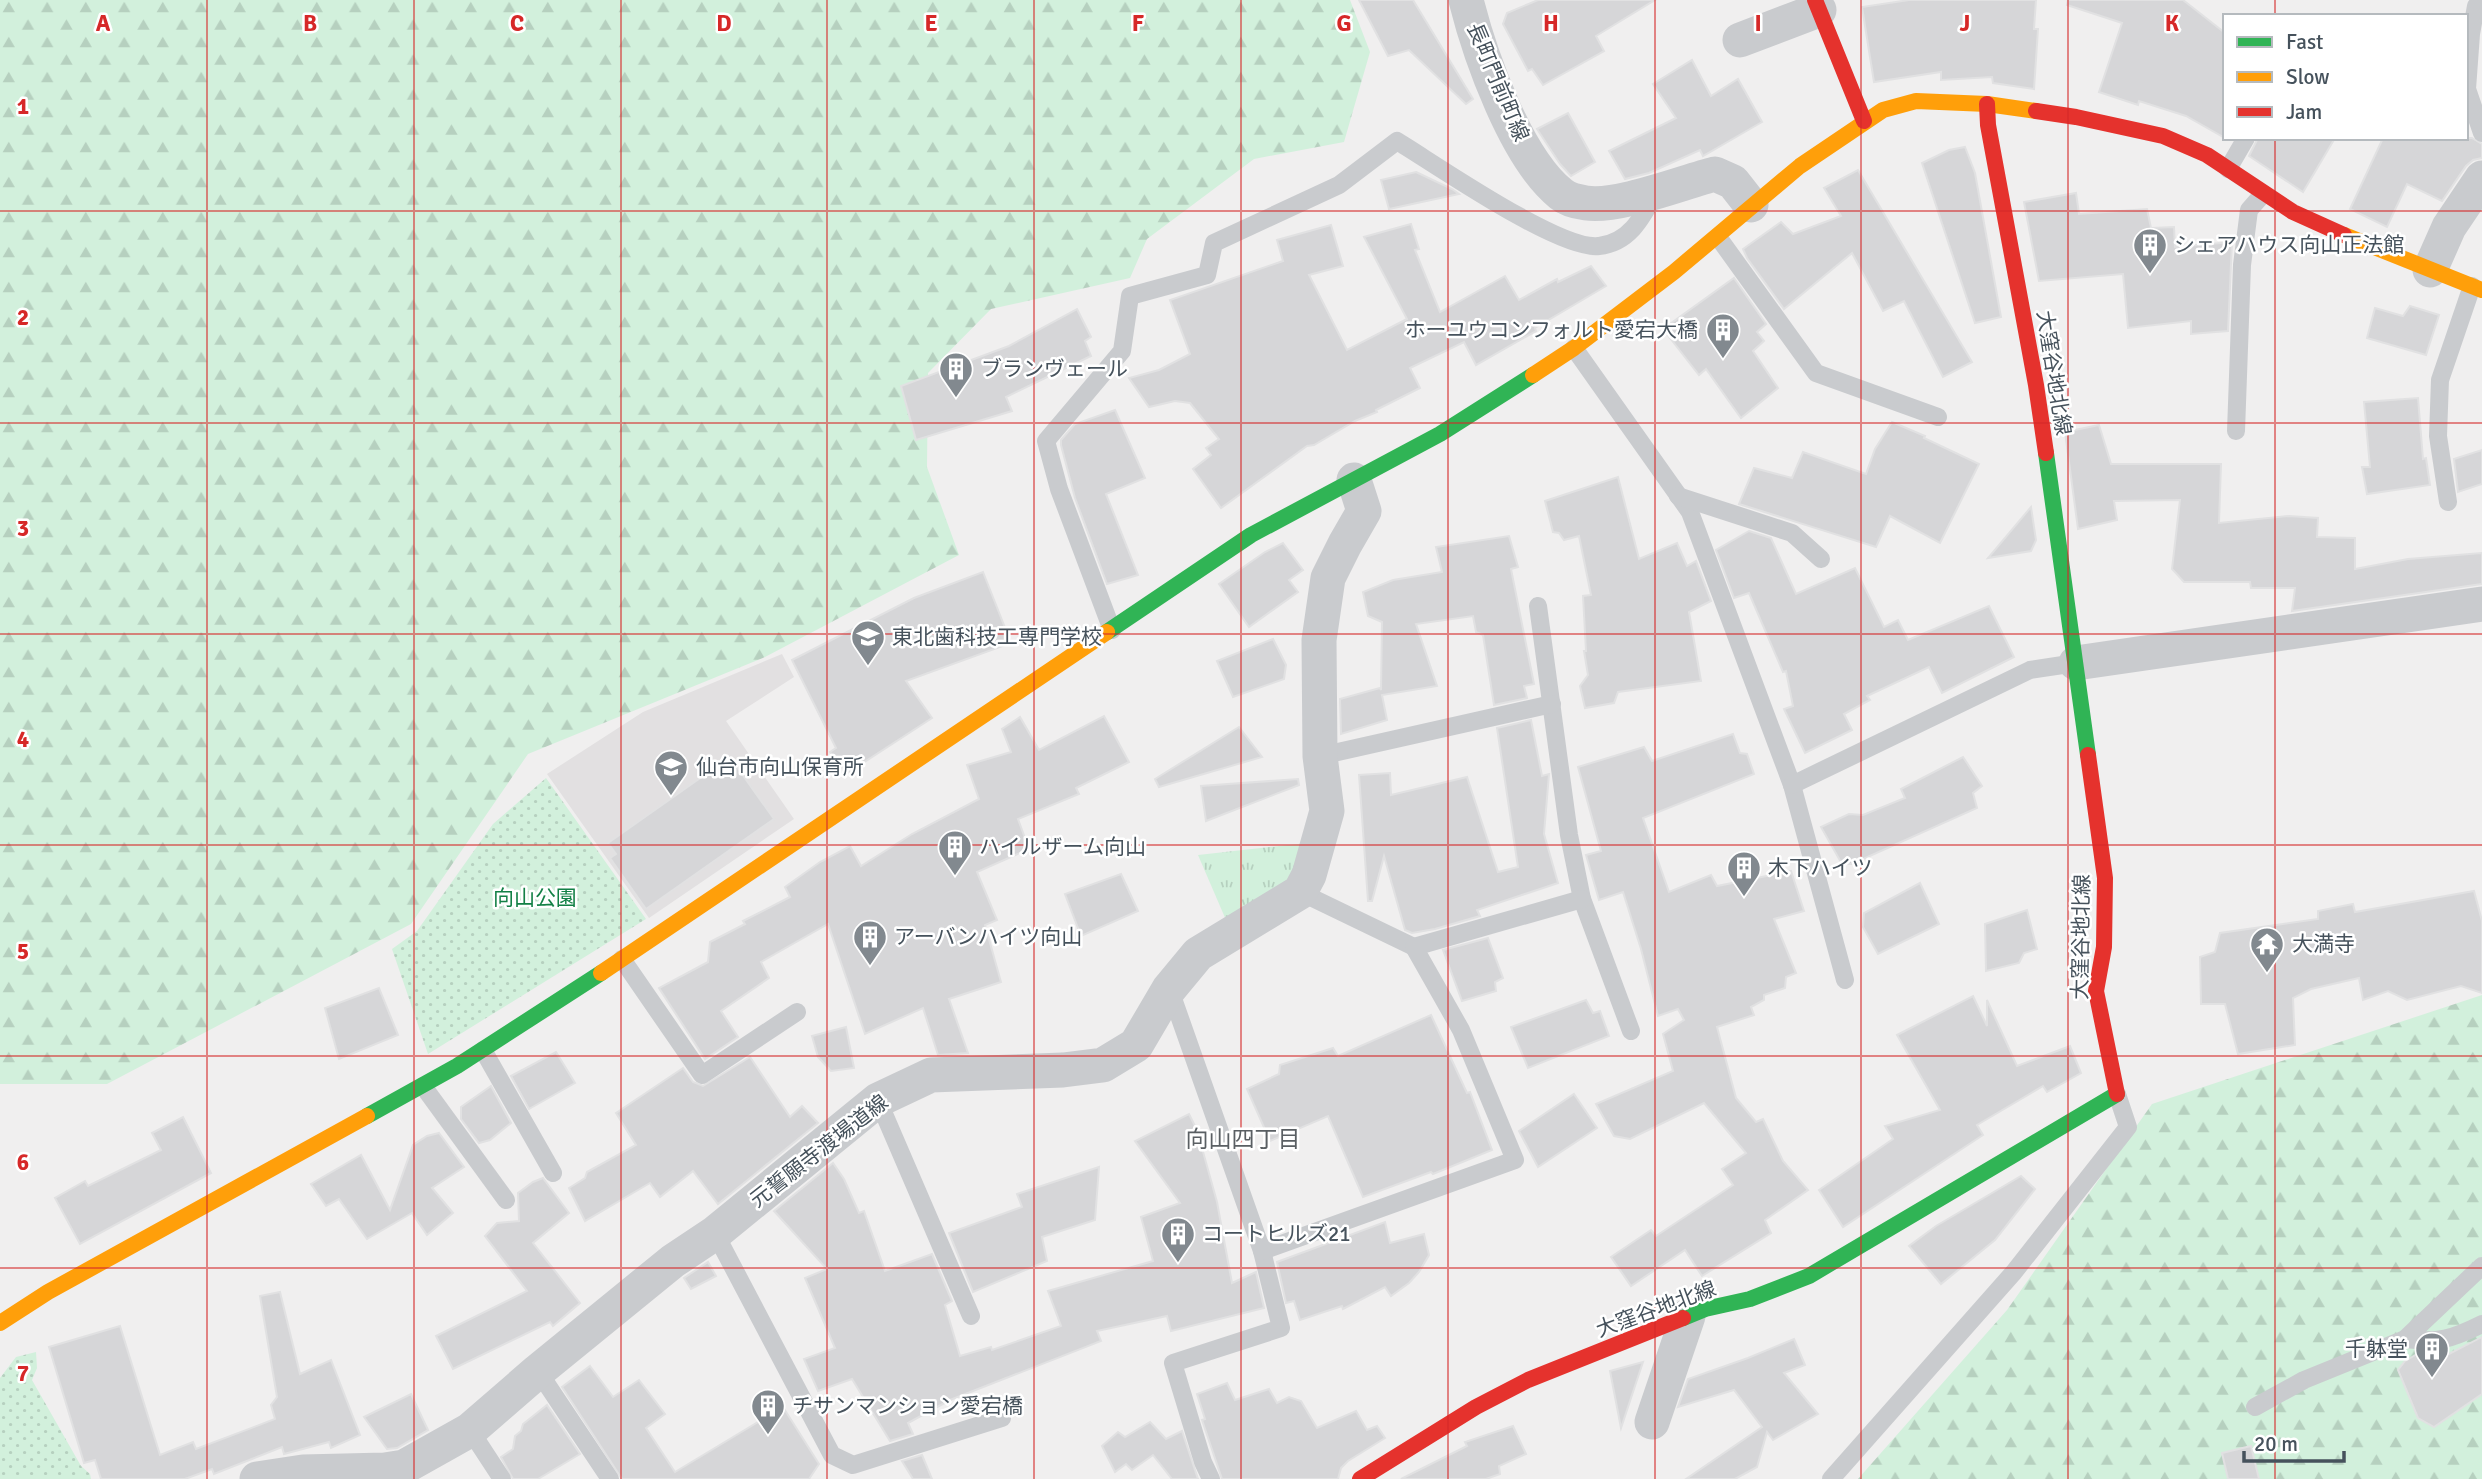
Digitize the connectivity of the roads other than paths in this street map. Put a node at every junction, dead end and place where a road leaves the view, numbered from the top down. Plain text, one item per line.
1 (1466, 0) edge
2 (1820, 3) edge
3 (2482, 7) edge
4 (1740, 40) dead end
5 (2468, 75) edge
6 (2468, 92) edge
7 (1987, 104) junction
8 (1864, 121) junction
9 (2482, 134) edge
10 (2245, 140) edge
11 (2228, 169) junction
12 (2482, 178) edge
13 (1658, 190) junction
14 (2263, 194) junction
15 (1751, 205) junction
16 (1718, 237) junction
17 (2430, 270) junction
18 (2477, 288) edge
19 (1574, 348) junction
20 (1938, 417) dead end
21 (2236, 430) dead end
22 (1354, 480) junction
23 (1678, 496) junction
24 (2448, 502) dead end
25 (1821, 559) dead end
26 (2482, 604) edge
27 (1538, 606) dead end
28 (1112, 630) junction
29 (2076, 663) junction
30 (1552, 704) junction
31 (1320, 756) junction
32 (1792, 785) junction
33 (1300, 892) junction
34 (1582, 899) junction
35 (1413, 947) junction
36 (622, 959) junction
37 (1845, 980) dead end
38 (1169, 989) junction
39 (797, 1012) dead end
40 (1630, 1031) dead end
41 (483, 1050) junction
42 (423, 1086) junction
43 (2117, 1094) junction
44 (878, 1100) junction
45 (554, 1173) dead end
46 (506, 1200) dead end
47 (715, 1233) junction
48 (1262, 1251) junction
49 (2482, 1266) edge
50 (971, 1316) dead end
51 (1688, 1316) junction
52 (0, 1323) edge
53 (2482, 1324) edge
54 (2404, 1339) junction
55 (538, 1371) junction
56 (2255, 1407) dead end
57 (1002, 1418) dead end
58 (1651, 1422) dead end
59 (470, 1430) junction
60 (257, 1479) edge
61 (502, 1479) edge
62 (610, 1479) edge
63 (1211, 1479) edge
64 (1360, 1479) edge
65 (1831, 1479) edge

1 - 13 street, 長町門前町線
2 - 4 street
2 - 8 street
3 - 5 lane
6 - 9 lane
7 - 8 street
7 - 11 street
7 - 29 street, 大窪谷地北線
8 - 15 street
10 - 11 lane
11 - 14 street
12 - 17 street
13 - 15 street, 長町門前町線
13 - 28 lane
14 - 17 street
14 - 21 lane
15 - 16 street
16 - 19 street
16 - 20 lane
17 - 18 street
18 - 24 lane
19 - 22 street
19 - 23 lane
22 - 28 street
22 - 31 street
23 - 25 lane
23 - 32 lane
26 - 29 street
27 - 30 lane
28 - 36 street
29 - 32 lane
29 - 43 street, 大窪谷地北線
30 - 31 lane
30 - 34 lane
31 - 33 street
32 - 37 lane
33 - 35 lane
33 - 38 street, 元誓願寺渡場道線
34 - 35 lane
34 - 40 lane
35 - 48 lane
36 - 39 lane
36 - 41 street
38 - 44 street, 元誓願寺渡場道線
38 - 48 lane
41 - 42 street
41 - 45 lane
42 - 46 lane
42 - 52 street
43 - 51 street, 大窪谷地北線
43 - 65 lane
44 - 47 street, 元誓願寺渡場道線
44 - 50 lane
47 - 55 street, 元誓願寺渡場道線
47 - 57 lane
48 - 63 lane
49 - 54 lane
51 - 58 street
51 - 64 street, 大窪谷地北線
53 - 54 lane
54 - 56 lane
55 - 59 street, 元誓願寺渡場道線
55 - 62 lane
59 - 60 street, 元誓願寺渡場道線
59 - 61 lane

